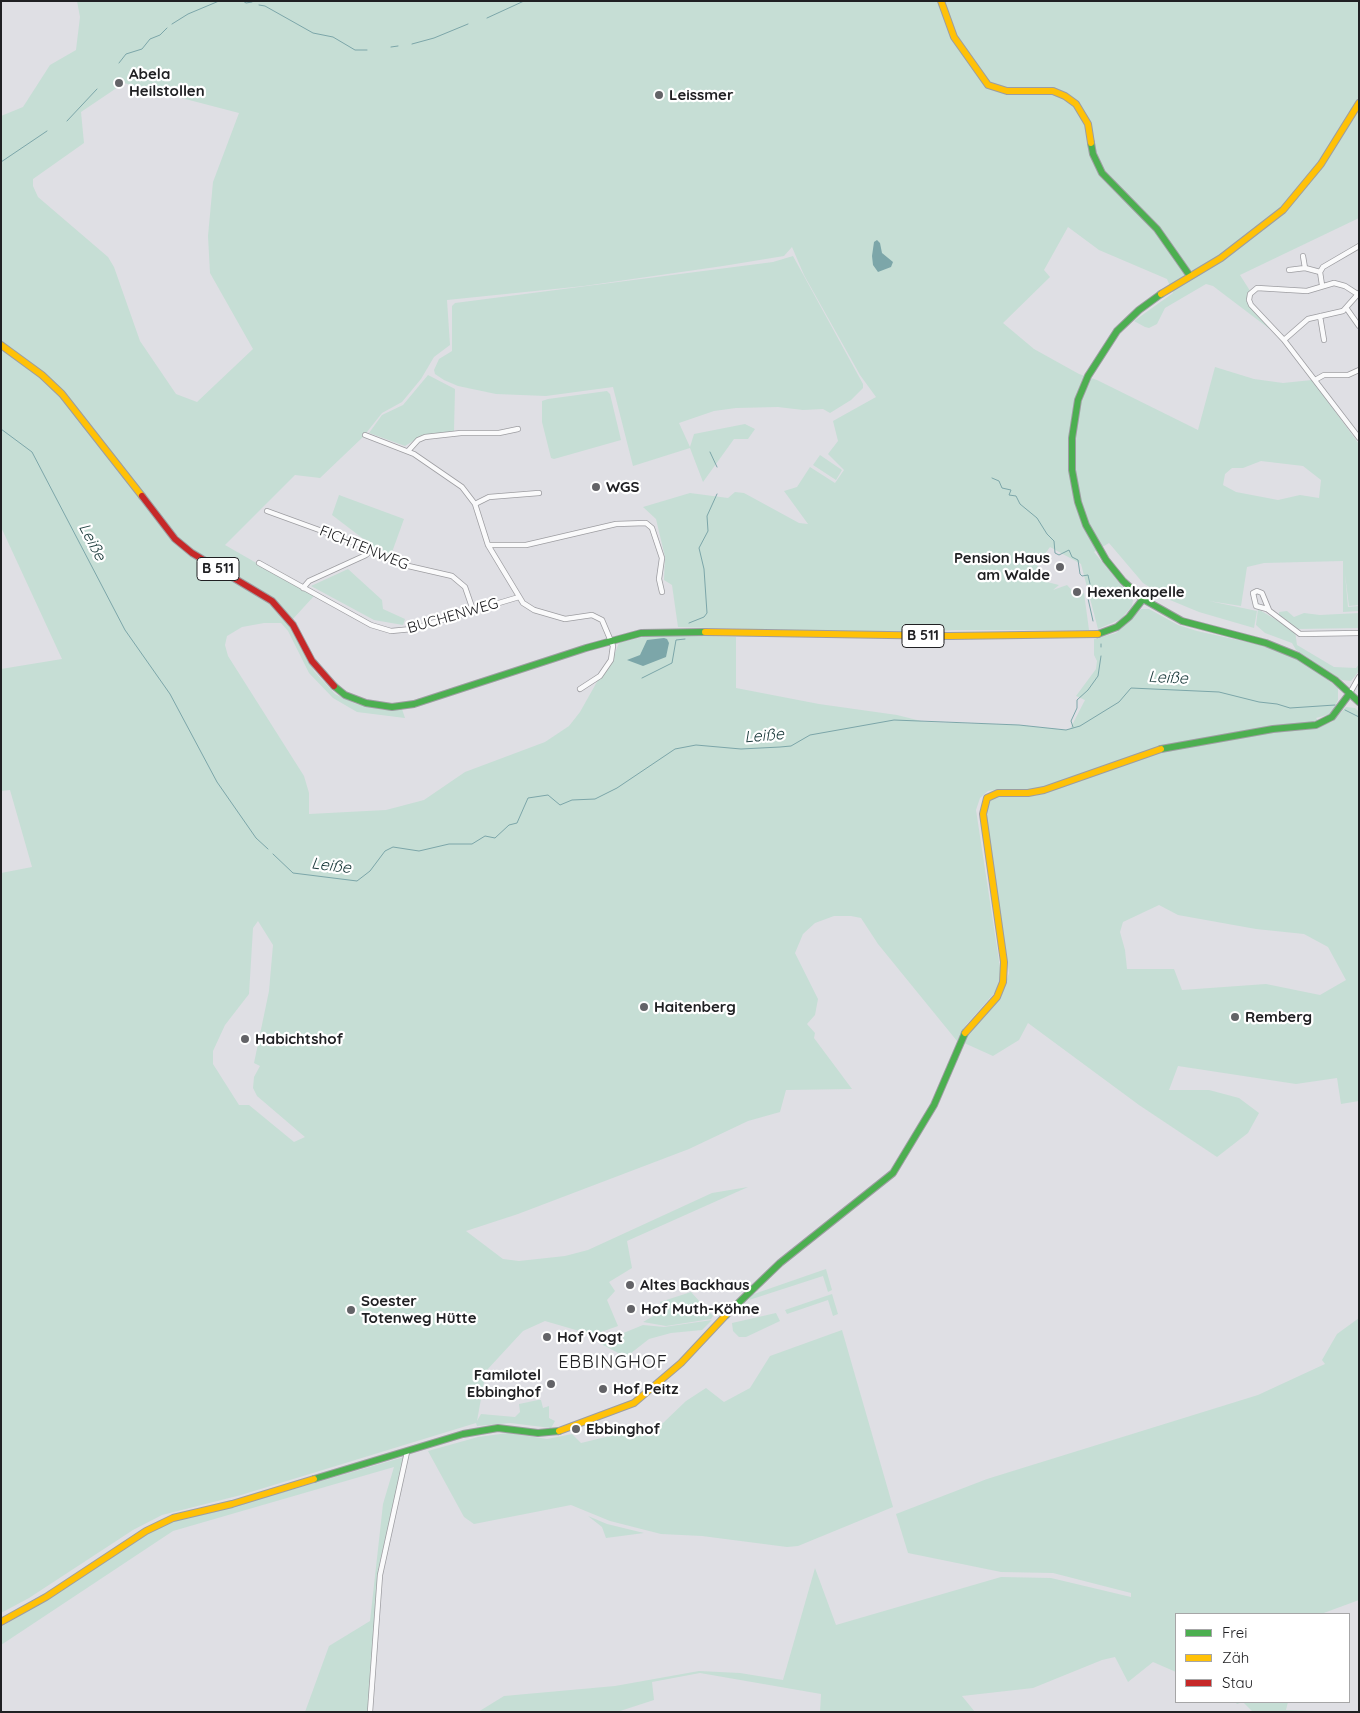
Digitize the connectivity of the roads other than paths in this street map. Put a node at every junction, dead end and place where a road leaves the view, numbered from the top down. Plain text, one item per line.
1 (941, 1) edge
2 (1359, 103) edge
3 (1359, 246) edge
4 (1303, 256) dead end
5 (1305, 268) junction
6 (1289, 270) dead end
7 (1320, 272) junction
8 (1190, 276) junction
9 (1322, 285) junction
10 (1358, 294) edge
11 (1347, 308) junction
12 (1320, 316) junction
13 (1359, 326) edge
14 (1284, 340) junction
15 (1324, 340) dead end
16 (1, 345) edge
17 (1359, 370) edge
18 (1315, 380) junction
19 (518, 429) dead end
20 (365, 435) dead end
21 (1359, 438) edge
22 (408, 451) junction
23 (539, 493) dead end
24 (475, 504) junction
25 (267, 511) dead end
26 (488, 545) junction
27 (371, 550) junction
28 (259, 563) dead end
29 (303, 588) junction
30 (662, 592) dead end
31 (519, 597) junction
32 (1143, 599) junction
33 (473, 610) junction
34 (1269, 610) junction
35 (1359, 633) edge
36 (611, 640) junction
37 (1359, 677) edge
38 (580, 689) dead end
39 (1350, 692) junction
40 (1359, 702) edge
41 (407, 1452) junction
42 (1, 1622) edge
43 (370, 1712) edge

1 - 8 street
2 - 8 street
3 - 7 street
4 - 5 street
5 - 6 street
5 - 7 street
7 - 9 street
8 - 32 street
9 - 10 street
9 - 14 street
10 - 11 street
11 - 12 street
11 - 13 street
12 - 14 street
12 - 15 street
14 - 18 street
16 - 36 street, B 511
17 - 18 street
18 - 21 street
19 - 22 street
20 - 22 street
22 - 24 street
23 - 24 street
24 - 26 street
25 - 27 street, FICHTENWEG
26 - 30 street
26 - 31 street
27 - 29 street
27 - 33 street, FICHTENWEG
28 - 29 street, BUCHENWEG
29 - 33 street, BUCHENWEG
31 - 33 street, BUCHENWEG
31 - 36 street, BUCHENWEG
32 - 36 street, B 511
32 - 39 street
34 - 34 street
34 - 35 street
36 - 38 street
37 - 39 street
39 - 40 street
39 - 41 street
41 - 42 street
41 - 43 street

